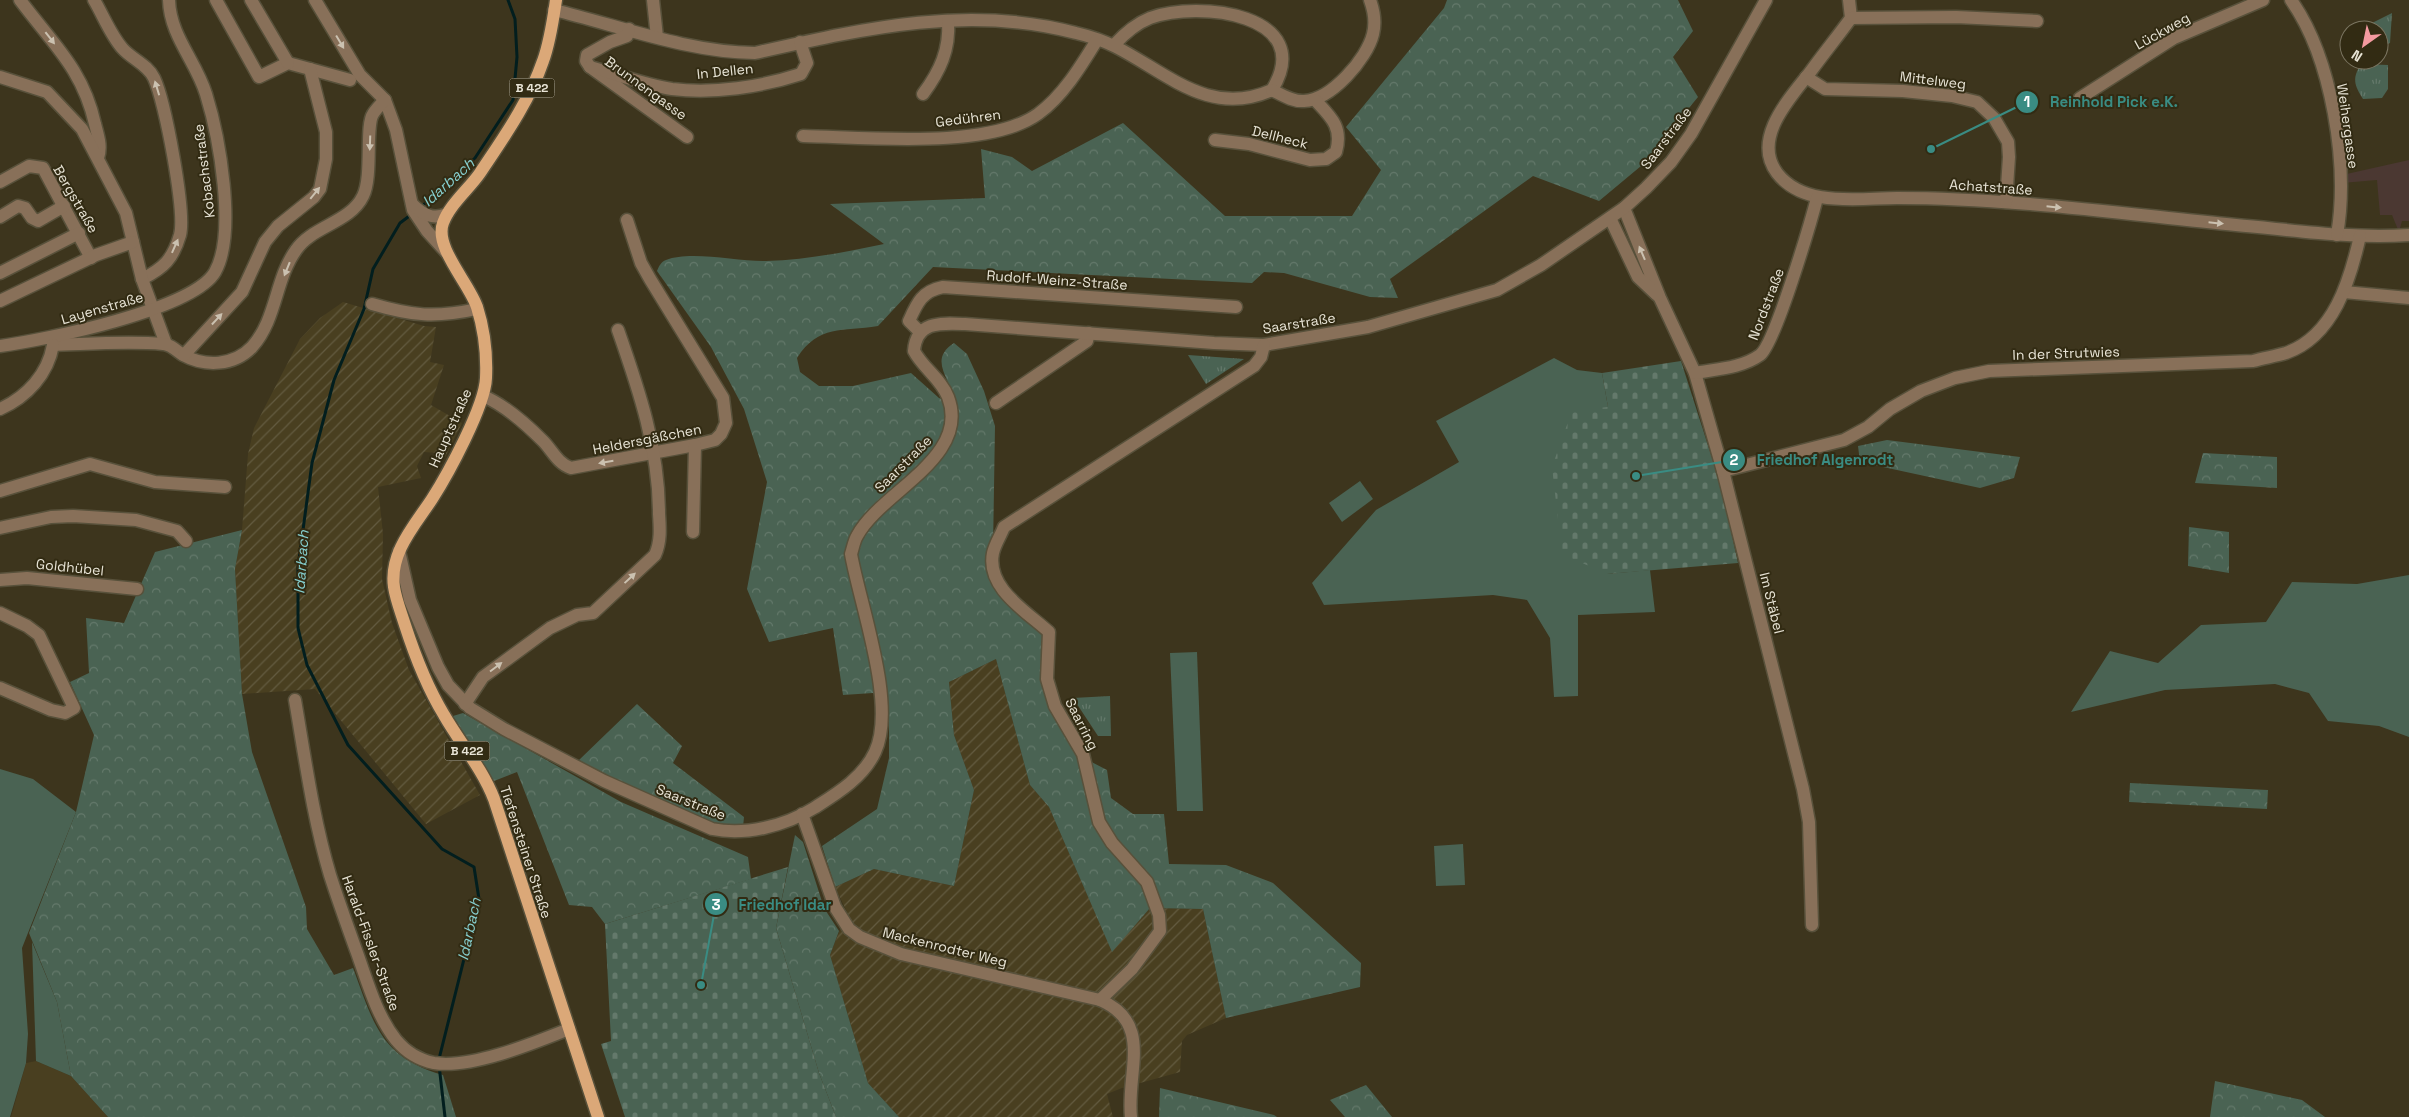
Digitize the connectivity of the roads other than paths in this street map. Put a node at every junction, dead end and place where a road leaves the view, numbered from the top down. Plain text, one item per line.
1 (20, 0) edge
2 (94, 0) edge
3 (169, 0) edge
4 (216, 0) edge
5 (251, 0) edge
6 (315, 0) edge
7 (653, 0) edge
8 (1370, 0) edge
9 (1849, 0) edge
10 (2263, 0) edge
11 (2291, 0) edge
12 (1766, 3) edge
13 (555, 5) edge
14 (1851, 18) junction
15 (948, 21) junction
16 (2037, 21) dead end
17 (629, 29) junction
18 (656, 37) junction
19 (1097, 40) junction
20 (800, 42) junction
21 (1114, 46) junction
22 (288, 63) junction
23 (590, 66) junction
24 (310, 69) junction
25 (0, 77) edge
26 (1806, 78) junction
27 (350, 80) dead end
28 (1272, 90) junction
29 (923, 94) dead end
30 (383, 96) junction
31 (2080, 98) dead end
32 (1315, 100) junction
33 (803, 136) dead end
34 (687, 137) dead end
35 (1214, 140) dead end
36 (98, 158) junction
37 (0, 182) edge
38 (1817, 198) junction
39 (2006, 202) junction
40 (64, 206) junction
41 (1624, 208) junction
42 (447, 214) junction
43 (0, 217) edge
44 (1610, 218) junction
45 (627, 220) dead end
46 (426, 221) junction
47 (79, 233) junction
48 (2337, 234) junction
49 (2409, 235) edge
50 (2360, 236) junction
51 (133, 242) junction
52 (447, 253) junction
53 (91, 258) junction
54 (0, 273) edge
55 (142, 279) junction
56 (2344, 292) junction
57 (1660, 298) junction
58 (2409, 298) edge
59 (0, 301) edge
60 (372, 304) dead end
61 (1236, 307) dead end
62 (153, 308) junction
63 (477, 308) junction
64 (618, 330) dead end
65 (920, 332) junction
66 (1089, 333) junction
67 (53, 341) junction
68 (166, 344) junction
69 (1264, 345) junction
70 (0, 346) edge
71 (184, 356) junction
72 (1695, 372) junction
73 (483, 396) junction
74 (996, 403) dead end
75 (0, 408) edge
76 (695, 446) junction
77 (654, 453) junction
78 (1723, 471) junction
79 (225, 487) dead end
80 (0, 491) edge
81 (0, 528) edge
82 (693, 532) dead end
83 (186, 541) dead end
84 (399, 551) junction
85 (0, 580) edge
86 (137, 589) dead end
87 (0, 613) edge
88 (0, 688) edge
89 (295, 700) dead end
90 (465, 704) junction
91 (802, 814) junction
92 (1812, 926) dead end
93 (1100, 1000) junction
94 (569, 1029) junction
95 (598, 1117) edge
96 (1131, 1117) edge

1 -> 36 street
55 -> 2 street
3 - 62 street, Kobachstraße
4 - 22 street
5 - 22 street
6 -> 30 street
7 - 18 street
8 - 32 street
9 - 14 street
10 - 31 street, Lückweg
11 - 48 street, Weihergasse
12 - 41 street, Saarstraße
13 - 17 street
13 - 42 main road, B 422
14 - 16 street
14 - 26 street, Achatstraße
15 - 19 street
15 - 20 street
15 - 29 street
17 - 18 street
17 - 23 street, Brunnengasse
18 - 20 street
19 - 21 street
19 - 33 street, Gedühren
20 - 23 street, In Dellen
21 - 28 street
21 - 28 street
22 - 24 street
23 - 34 street, Brunnengasse
24 - 27 street
71 -> 24 street
25 - 36 street
26 - 38 street, Achatstraße
26 - 39 street, Mittelweg
28 - 32 street
30 - 46 street, Hauptstraße
30 -> 71 street
32 - 35 street, Dellheck
36 - 51 street
37 - 40 street, Bergstraße
38 - 39 street, Achatstraße
38 - 72 street, Nordstraße
39 -> 48 street, Achatstraße
40 - 43 street
40 - 47 street, Bergstraße
41 - 44 street, Saarstraße
57 -> 41 street, Im Stäbel
42 - 46 street
42 - 52 main road, Hauptstraße / B 422
44 - 57 street, Im Stäbel
44 - 69 street, Saarstraße
45 - 76 street, Heldersgäßchen
46 - 52 street, Hauptstraße
47 - 53 street, Bergstraße
47 - 54 street
48 - 50 street, Achatstraße
49 - 50 street, Achatstraße
50 - 56 street, In der Strutwies
51 - 53 street
51 - 55 street
52 - 63 main road, Hauptstraße / B 422
53 - 59 street
55 - 62 street
56 - 58 street
56 - 78 street, In der Strutwies
57 - 72 street, Im Stäbel
60 - 63 street
61 - 65 street, Rudolf-Weinz-Straße
62 - 67 street, Layenstraße
62 - 68 street, Layenstraße
63 - 73 main road, Hauptstraße / B 422
64 - 77 street
65 - 66 street, Saarstraße
65 - 91 street, Saarstraße
66 - 69 street, Saarstraße
66 - 74 street
67 - 68 street, Layenstraße
67 - 70 street, Layenstraße
67 - 75 street
68 - 71 street
69 - 93 street, Saarring
72 - 78 street, Im Stäbel
77 -> 73 street, Heldersgäßchen
73 - 84 main road, Hauptstraße / B 422
76 - 77 street, Heldersgäßchen
76 - 82 street
90 -> 77 street
78 - 92 street, Im Stäbel
79 - 80 street
81 - 83 street
84 - 90 street, Saarstraße
84 - 94 main road, Tiefensteiner Straße / B 422
85 - 86 street, Goldhübel
87 - 88 street
89 - 94 street, Harald-Fissler-Straße
90 - 91 street, Saarstraße
91 - 93 street, Mackenrodter Weg
93 - 96 street, Mackenrodter Weg
94 - 95 main road, Tiefensteiner Straße / B 422

